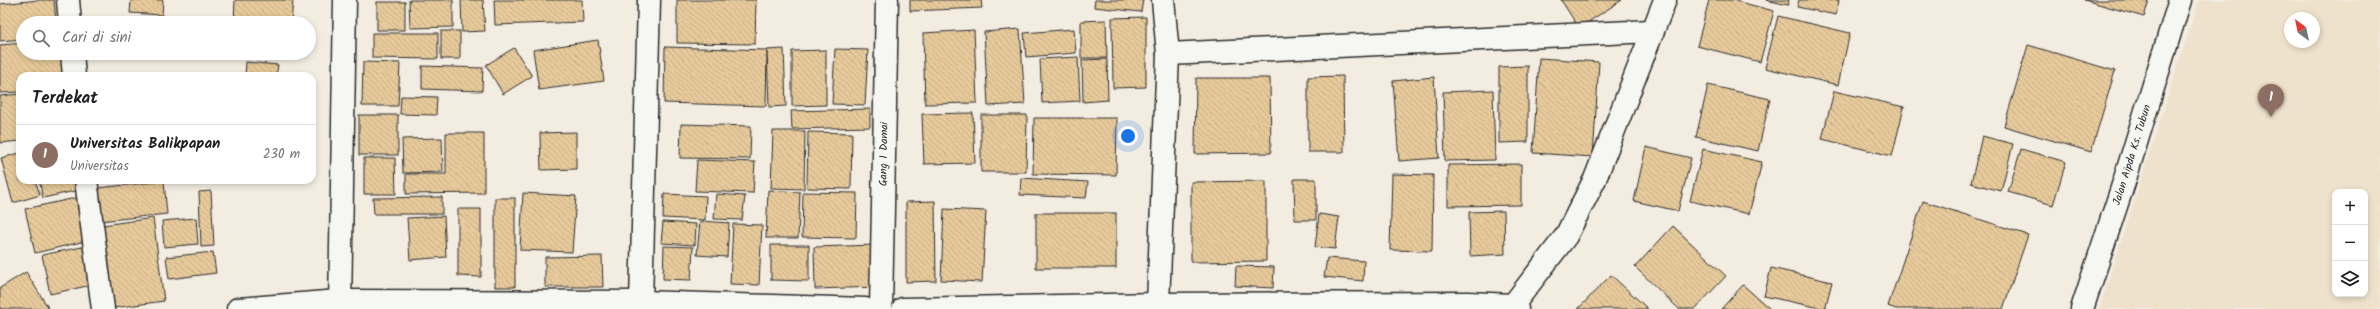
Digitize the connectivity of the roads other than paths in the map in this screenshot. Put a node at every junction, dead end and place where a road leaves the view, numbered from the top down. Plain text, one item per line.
1 (68, 0) edge
2 (345, 0) edge
3 (649, 0) edge
4 (887, 0) edge
5 (1163, 0) edge
6 (1665, 0) edge
7 (2180, 0) edge
8 (69, 16) edge
9 (1652, 31) junction
10 (1168, 54) junction
11 (73, 60) edge
12 (74, 72) edge
13 (87, 184) edge
14 (1158, 304) junction
15 (339, 305) edge
16 (641, 306) edge
17 (1515, 307) edge
18 (1050, 308) edge
19 (103, 309) edge
20 (238, 309) edge
21 (865, 309) edge
22 (881, 309) edge
23 (903, 309) edge
24 (2082, 309) edge

1 - 8 street
2 - 15 street
3 - 16 street
4 - 22 street, Gang 1 Damai
5 - 10 street
6 - 9 street
7 - 24 street, Jalan Aipda Ks. Tubun
9 - 10 street
9 - 17 street
10 - 14 street
11 - 12 street
13 - 19 street
14 - 17 street
14 - 18 street
15 - 16 street
15 - 20 street
16 - 21 street
18 - 23 street

